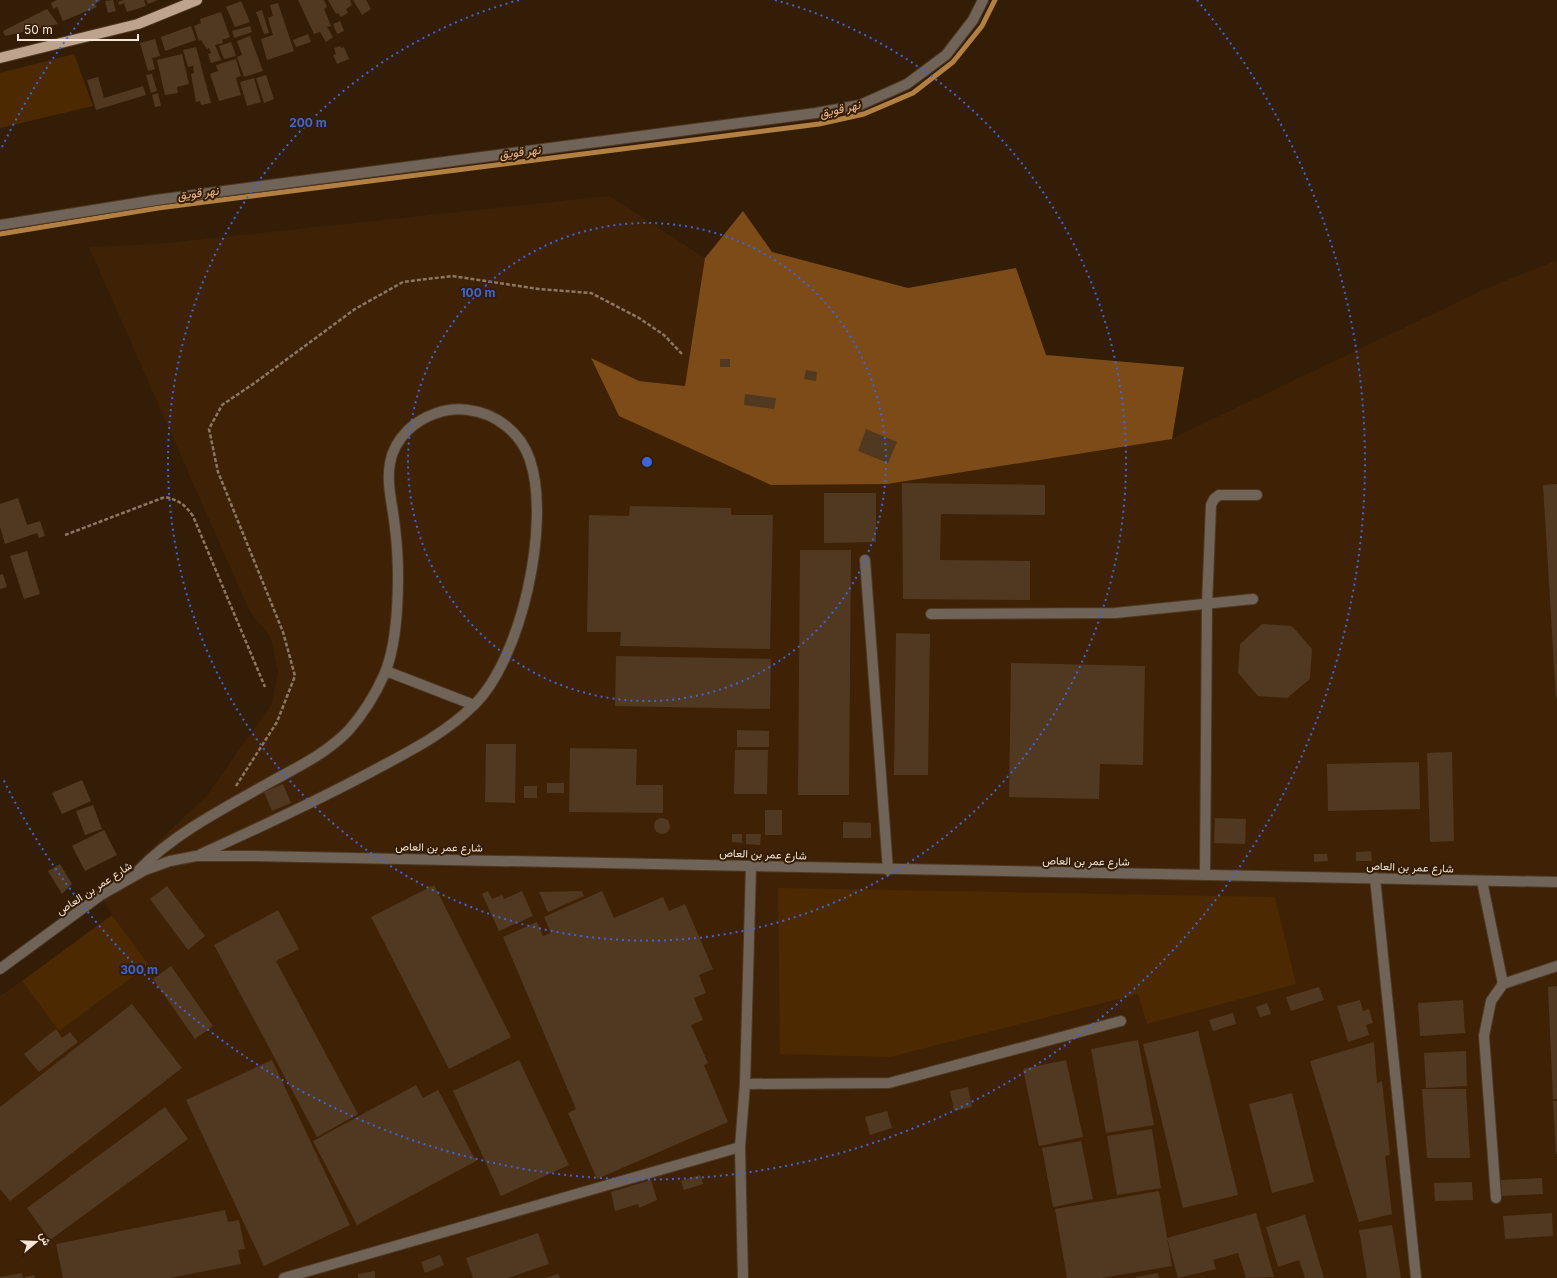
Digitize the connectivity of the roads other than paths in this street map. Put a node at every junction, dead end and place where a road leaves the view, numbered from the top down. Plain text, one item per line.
1 (198, 0) edge
2 (983, 0) edge
3 (0, 58) edge
4 (0, 225) edge
5 (1257, 494) dead end
6 (865, 560) dead end
7 (1253, 599) dead end
8 (1207, 605) junction
9 (931, 614) dead end
10 (386, 671) junction
11 (474, 706) junction
12 (196, 856) junction
13 (751, 866) junction
14 (888, 870) junction
15 (1205, 875) junction
16 (134, 876) junction
17 (1375, 878) junction
18 (1482, 881) junction
19 (1557, 882) edge
20 (1557, 966) edge
21 (0, 969) edge
22 (1503, 984) junction
23 (1121, 1021) dead end
24 (745, 1084) junction
25 (740, 1147) junction
26 (1496, 1198) dead end
27 (284, 1278) edge
28 (742, 1278) edge
29 (1416, 1278) edge

1 - 3 main road
2 - 4 street
5 - 8 street
6 - 14 street
7 - 8 street
8 - 9 street
8 - 15 street
10 - 11 street
10 - 11 street
10 - 16 street
11 - 12 street
12 - 13 street, شارع عمر بن العاص
12 - 16 street, شارع عمر بن العاص
13 - 14 street, شارع عمر بن العاص
13 - 24 street
14 - 15 street, شارع عمر بن العاص
15 - 17 street, شارع عمر بن العاص
16 - 21 street, شارع عمر بن العاص
17 - 18 street, شارع عمر بن العاص
17 - 29 street
18 - 19 street, شارع عمر بن العاص
18 - 22 street
20 - 22 street
22 - 26 street
23 - 24 street
24 - 25 street
25 - 27 street
25 - 28 street

